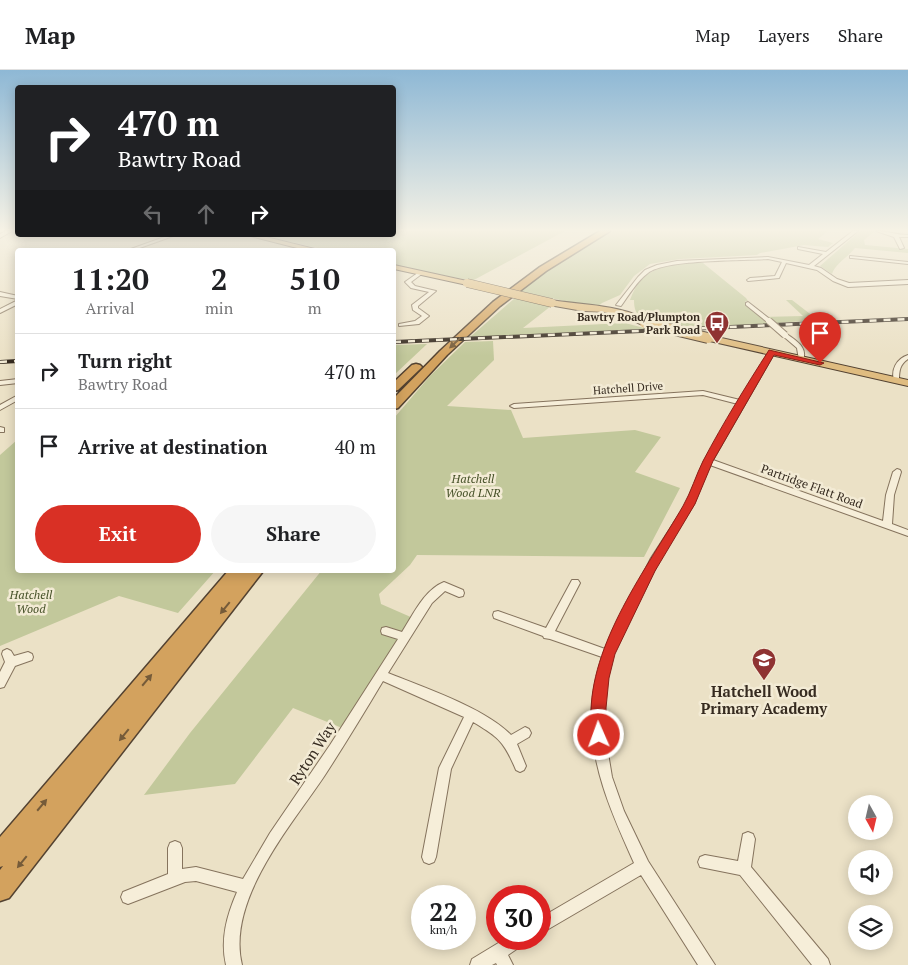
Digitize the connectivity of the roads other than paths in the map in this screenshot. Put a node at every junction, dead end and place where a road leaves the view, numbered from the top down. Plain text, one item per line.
1 (421, 273) joint
2 (526, 273) edge
3 (538, 273) edge
4 (647, 273) edge
5 (779, 273) edge
6 (826, 273) edge
7 (744, 276) dead end
8 (752, 282) joint
9 (908, 282) edge
10 (0, 294) edge
11 (15, 297) edge
12 (15, 304) edge
13 (748, 304) dead end
14 (622, 309) junction
15 (0, 311) edge
16 (401, 325) dead end
17 (772, 352) junction
18 (908, 357) edge
19 (801, 359) junction
20 (896, 380) junction
21 (15, 381) edge
22 (0, 382) edge
23 (908, 383) edge
24 (396, 386) edge
25 (15, 400) edge
26 (396, 402) edge
27 (742, 403) junction
28 (514, 406) dead end
29 (0, 408) edge
30 (708, 461) junction
31 (897, 472) dead end
32 (886, 526) junction
33 (908, 533) edge
34 (235, 573) edge
35 (254, 573) edge
36 (575, 583) dead end
37 (459, 593) dead end
38 (498, 615) dead end
39 (386, 631) dead end
40 (548, 635) junction
41 (405, 637) junction
42 (608, 654) junction
43 (28, 657) dead end
44 (9, 658) joint
45 (381, 675) junction
46 (0, 682) edge
47 (471, 714) junction
48 (525, 733) dead end
49 (509, 742) junction
50 (520, 766) dead end
51 (748, 839) dead end
52 (175, 848) dead end
53 (0, 855) edge
54 (429, 858) dead end
55 (705, 862) dead end
56 (643, 866) junction
57 (744, 869) junction
58 (175, 879) junction
59 (247, 887) junction
60 (0, 889) edge
61 (128, 897) dead end
62 (551, 920) edge
63 (502, 958) edge
64 (234, 965) edge
65 (478, 965) edge
66 (707, 965) edge
67 (822, 965) edge

1 - 14 highway, bridge
1 - 16 street
2 - 24 highway
3 -> 26 highway
4 - 14 street
5 - 8 street
6 - 9 street
7 - 8 street
10 - 11 street
12 - 15 street
13 - 19 street, bridge
14 - 17 highway, bridge
17 - 19 highway
17 - 27 street
18 - 20 street
19 - 20 highway
20 - 23 highway
21 - 22 street
25 - 29 street
27 - 28 street, Hatchell Drive
27 - 30 street
30 - 32 street, Partridge Flatt Road
30 - 42 street
31 - 32 street
32 - 33 street, Partridge Flatt Road
53 -> 34 highway
35 -> 60 highway
36 - 40 street
37 - 41 street, Ryton Way
38 - 40 street
39 - 41 street
40 - 42 street
41 - 45 street, Ryton Way
42 - 56 street
43 - 44 street
44 - 46 street
45 - 47 street
45 - 59 street, Ryton Way
47 - 49 street
47 - 54 street
48 - 49 street
49 - 50 street
51 - 57 street
52 - 58 street
55 - 57 street
56 - 62 street
56 - 66 street
57 - 67 street
58 - 59 street
58 - 61 street
59 - 64 street, Ryton Way
63 - 65 street

